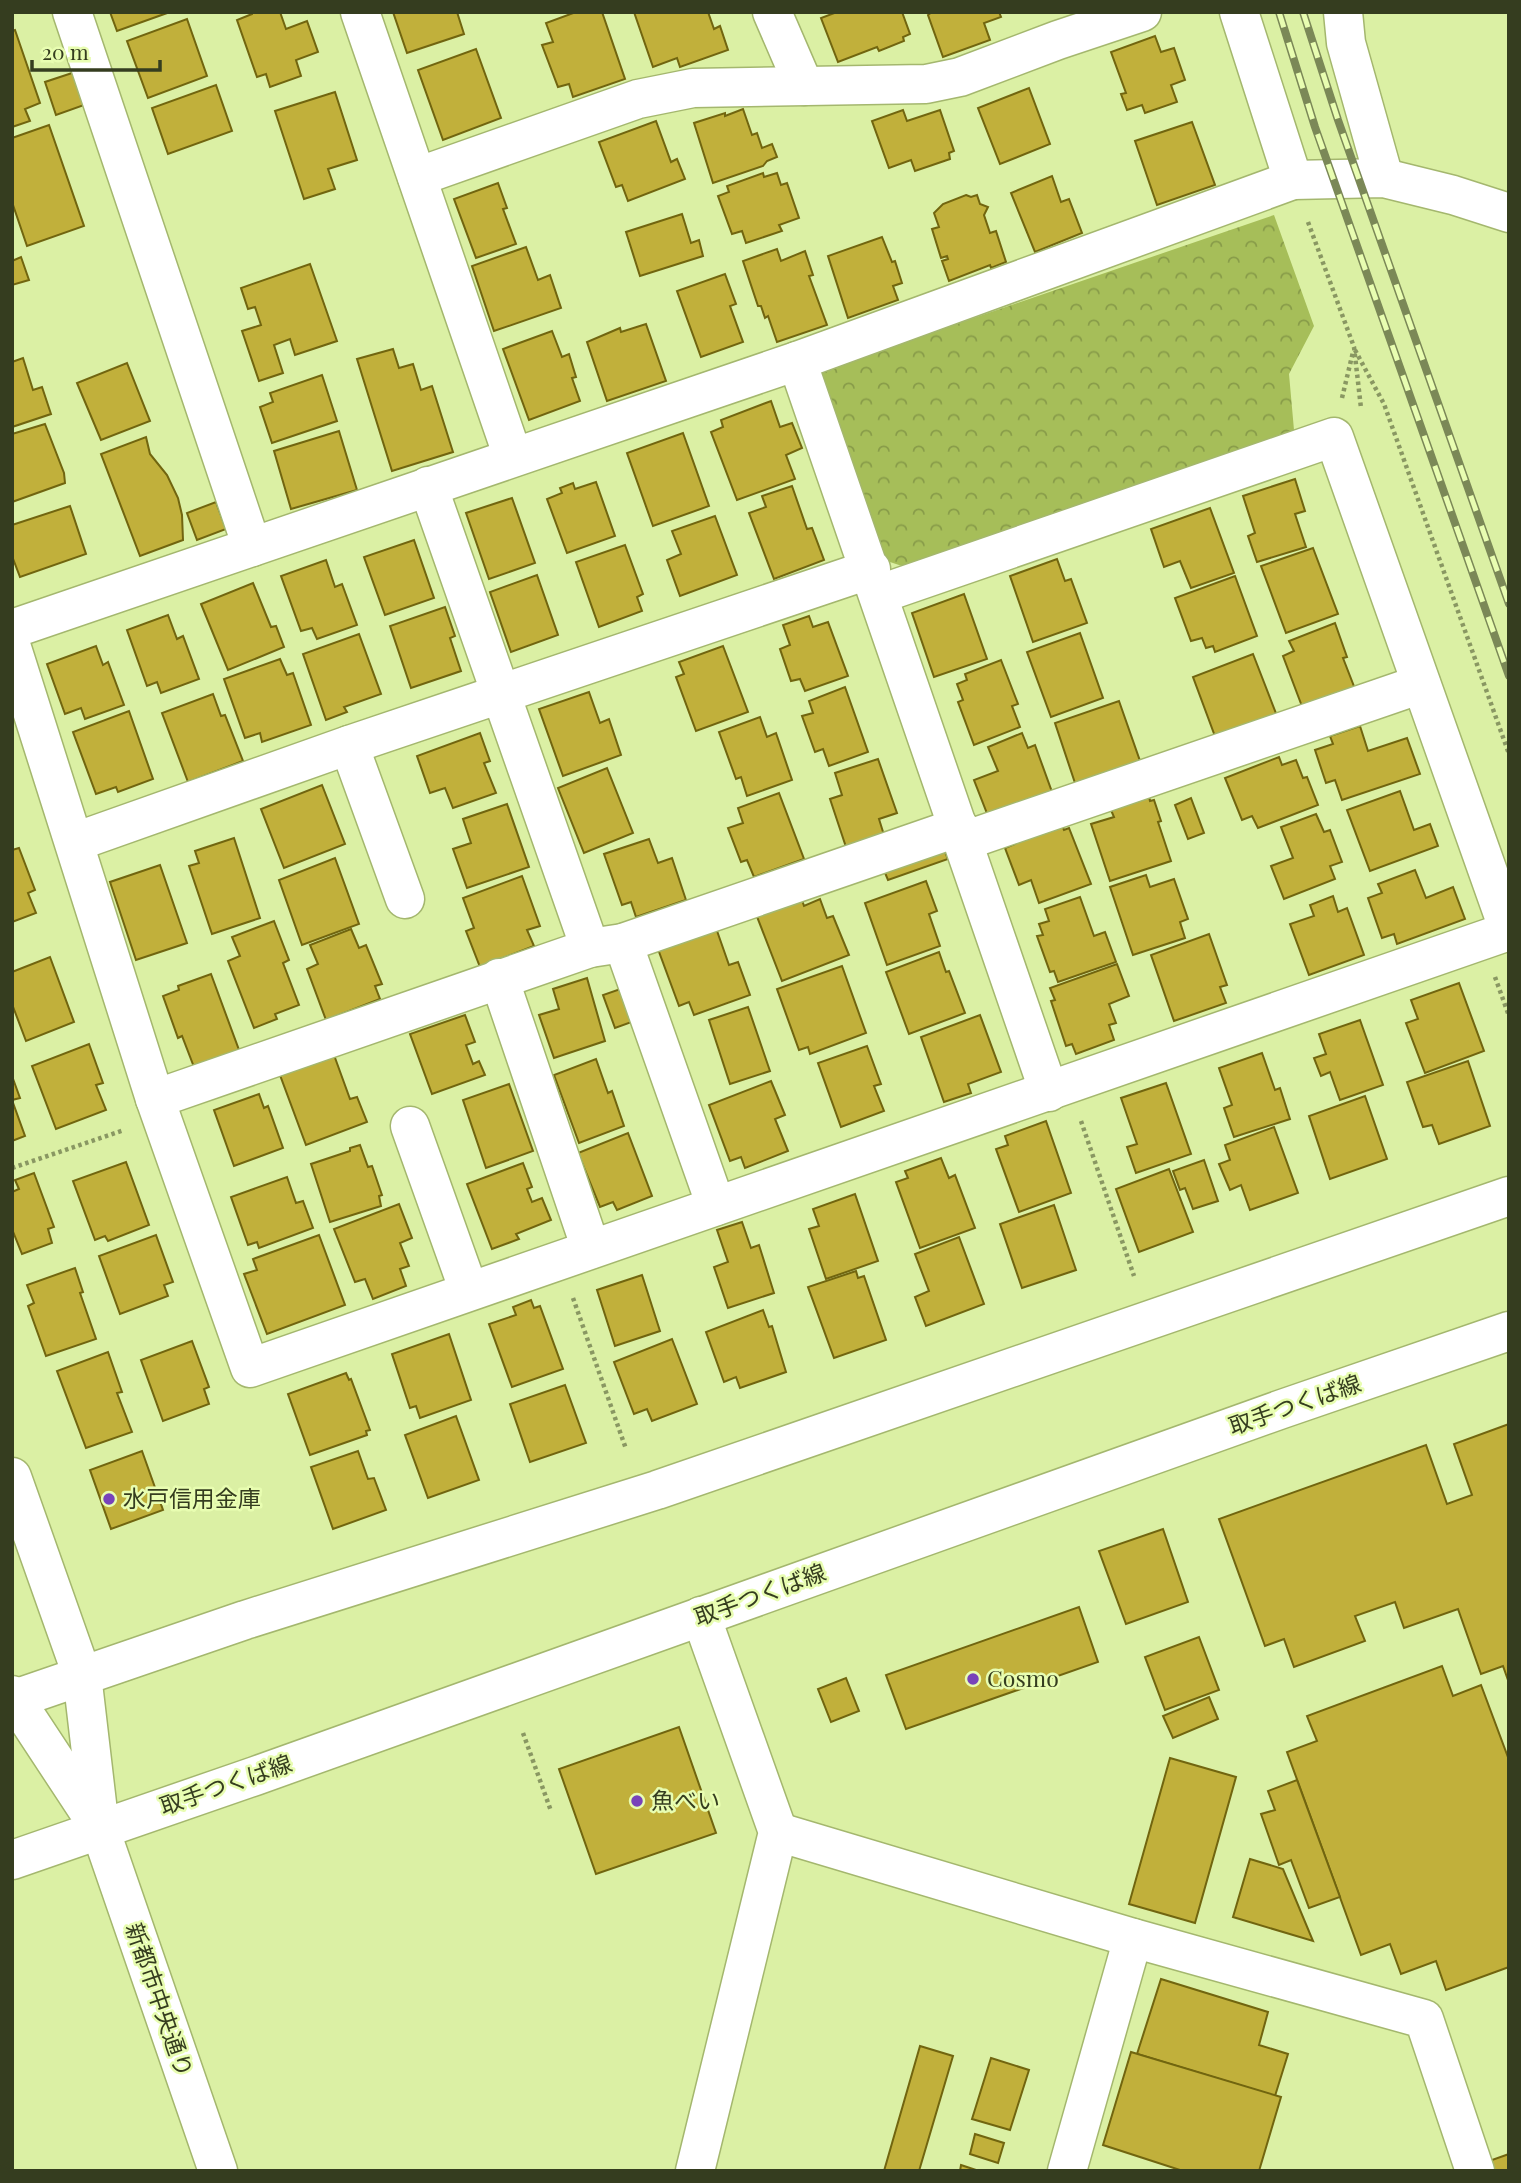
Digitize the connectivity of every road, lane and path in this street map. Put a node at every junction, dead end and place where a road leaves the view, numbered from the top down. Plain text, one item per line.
1 (72, 12) edge
2 (360, 12) edge
3 (772, 12) edge
4 (1142, 12) edge
5 (1239, 12) edge
6 (1343, 12) edge
7 (804, 86) junction
8 (417, 177) junction
9 (1384, 178) junction
10 (1293, 180) junction
11 (1509, 213) edge
12 (1354, 348) junction
13 (797, 361) junction
14 (1361, 411) dead end
15 (1334, 437) junction
16 (513, 457) junction
17 (428, 486) junction
18 (252, 547) junction
19 (875, 582) junction
20 (12, 629) edge
21 (12, 648) edge
22 (1421, 684) junction
23 (501, 694) junction
24 (349, 745) junction
25 (1509, 754) edge
26 (961, 834) junction
27 (75, 842) junction
28 (405, 899) dead end
29 (1509, 931) edge
30 (607, 945) junction
31 (499, 978) junction
32 (1059, 1089) junction
33 (158, 1108) junction
34 (410, 1126) dead end
35 (12, 1168) edge
36 (1509, 1196) edge
37 (716, 1206) junction
38 (575, 1255) junction
39 (1133, 1276) dead end
40 (469, 1291) junction
41 (1509, 1331) edge
42 (626, 1449) dead end
43 (12, 1477) edge
44 (701, 1616) junction
45 (82, 1675) junction
46 (13, 1698) edge
47 (523, 1733) dead end
48 (551, 1811) dead end
49 (100, 1829) junction
50 (778, 1832) junction
51 (12, 1860) edge
52 (1133, 1938) junction
53 (218, 2171) edge
54 (695, 2171) edge
55 (1068, 2171) edge
56 (1475, 2171) edge

1 - 18 street
2 - 8 street
3 - 7 street
4 - 7 street
5 - 10 street
6 - 9 street
7 - 8 street
8 - 16 street
9 - 10 street
9 - 11 street
10 - 12 path
10 - 13 street
12 - 14 path
12 - 15 path
12 - 25 path
13 - 16 street
13 - 19 street
15 - 19 street
15 - 22 street
16 - 17 street
17 - 18 street
17 - 23 street
18 - 20 street
19 - 23 street
19 - 26 street
21 - 27 street
22 - 26 street
22 - 29 street
23 - 24 street
23 - 30 street
24 - 27 street
24 - 28 street
26 - 30 street
26 - 32 street
27 - 33 street
29 - 32 street
30 - 31 street
30 - 37 street
31 - 33 street
31 - 38 street
32 - 37 street
32 - 39 path
33 - 35 path
33 - 40 street
34 - 40 street
36 - 45 street
37 - 38 street
38 - 40 street
38 - 42 path
41 - 44 street, 取手つくば線
43 - 45 street, 新都市中央通り
44 - 49 street, 取手つくば線
44 - 50 street
45 - 46 street
45 - 49 street, 新都市中央通り
46 - 49 street, 新都市中央通り
47 - 48 path
49 - 51 street, 取手つくば線
49 - 53 street, 新都市中央通り
50 - 52 street
50 - 54 street
52 - 55 street
52 - 56 street

